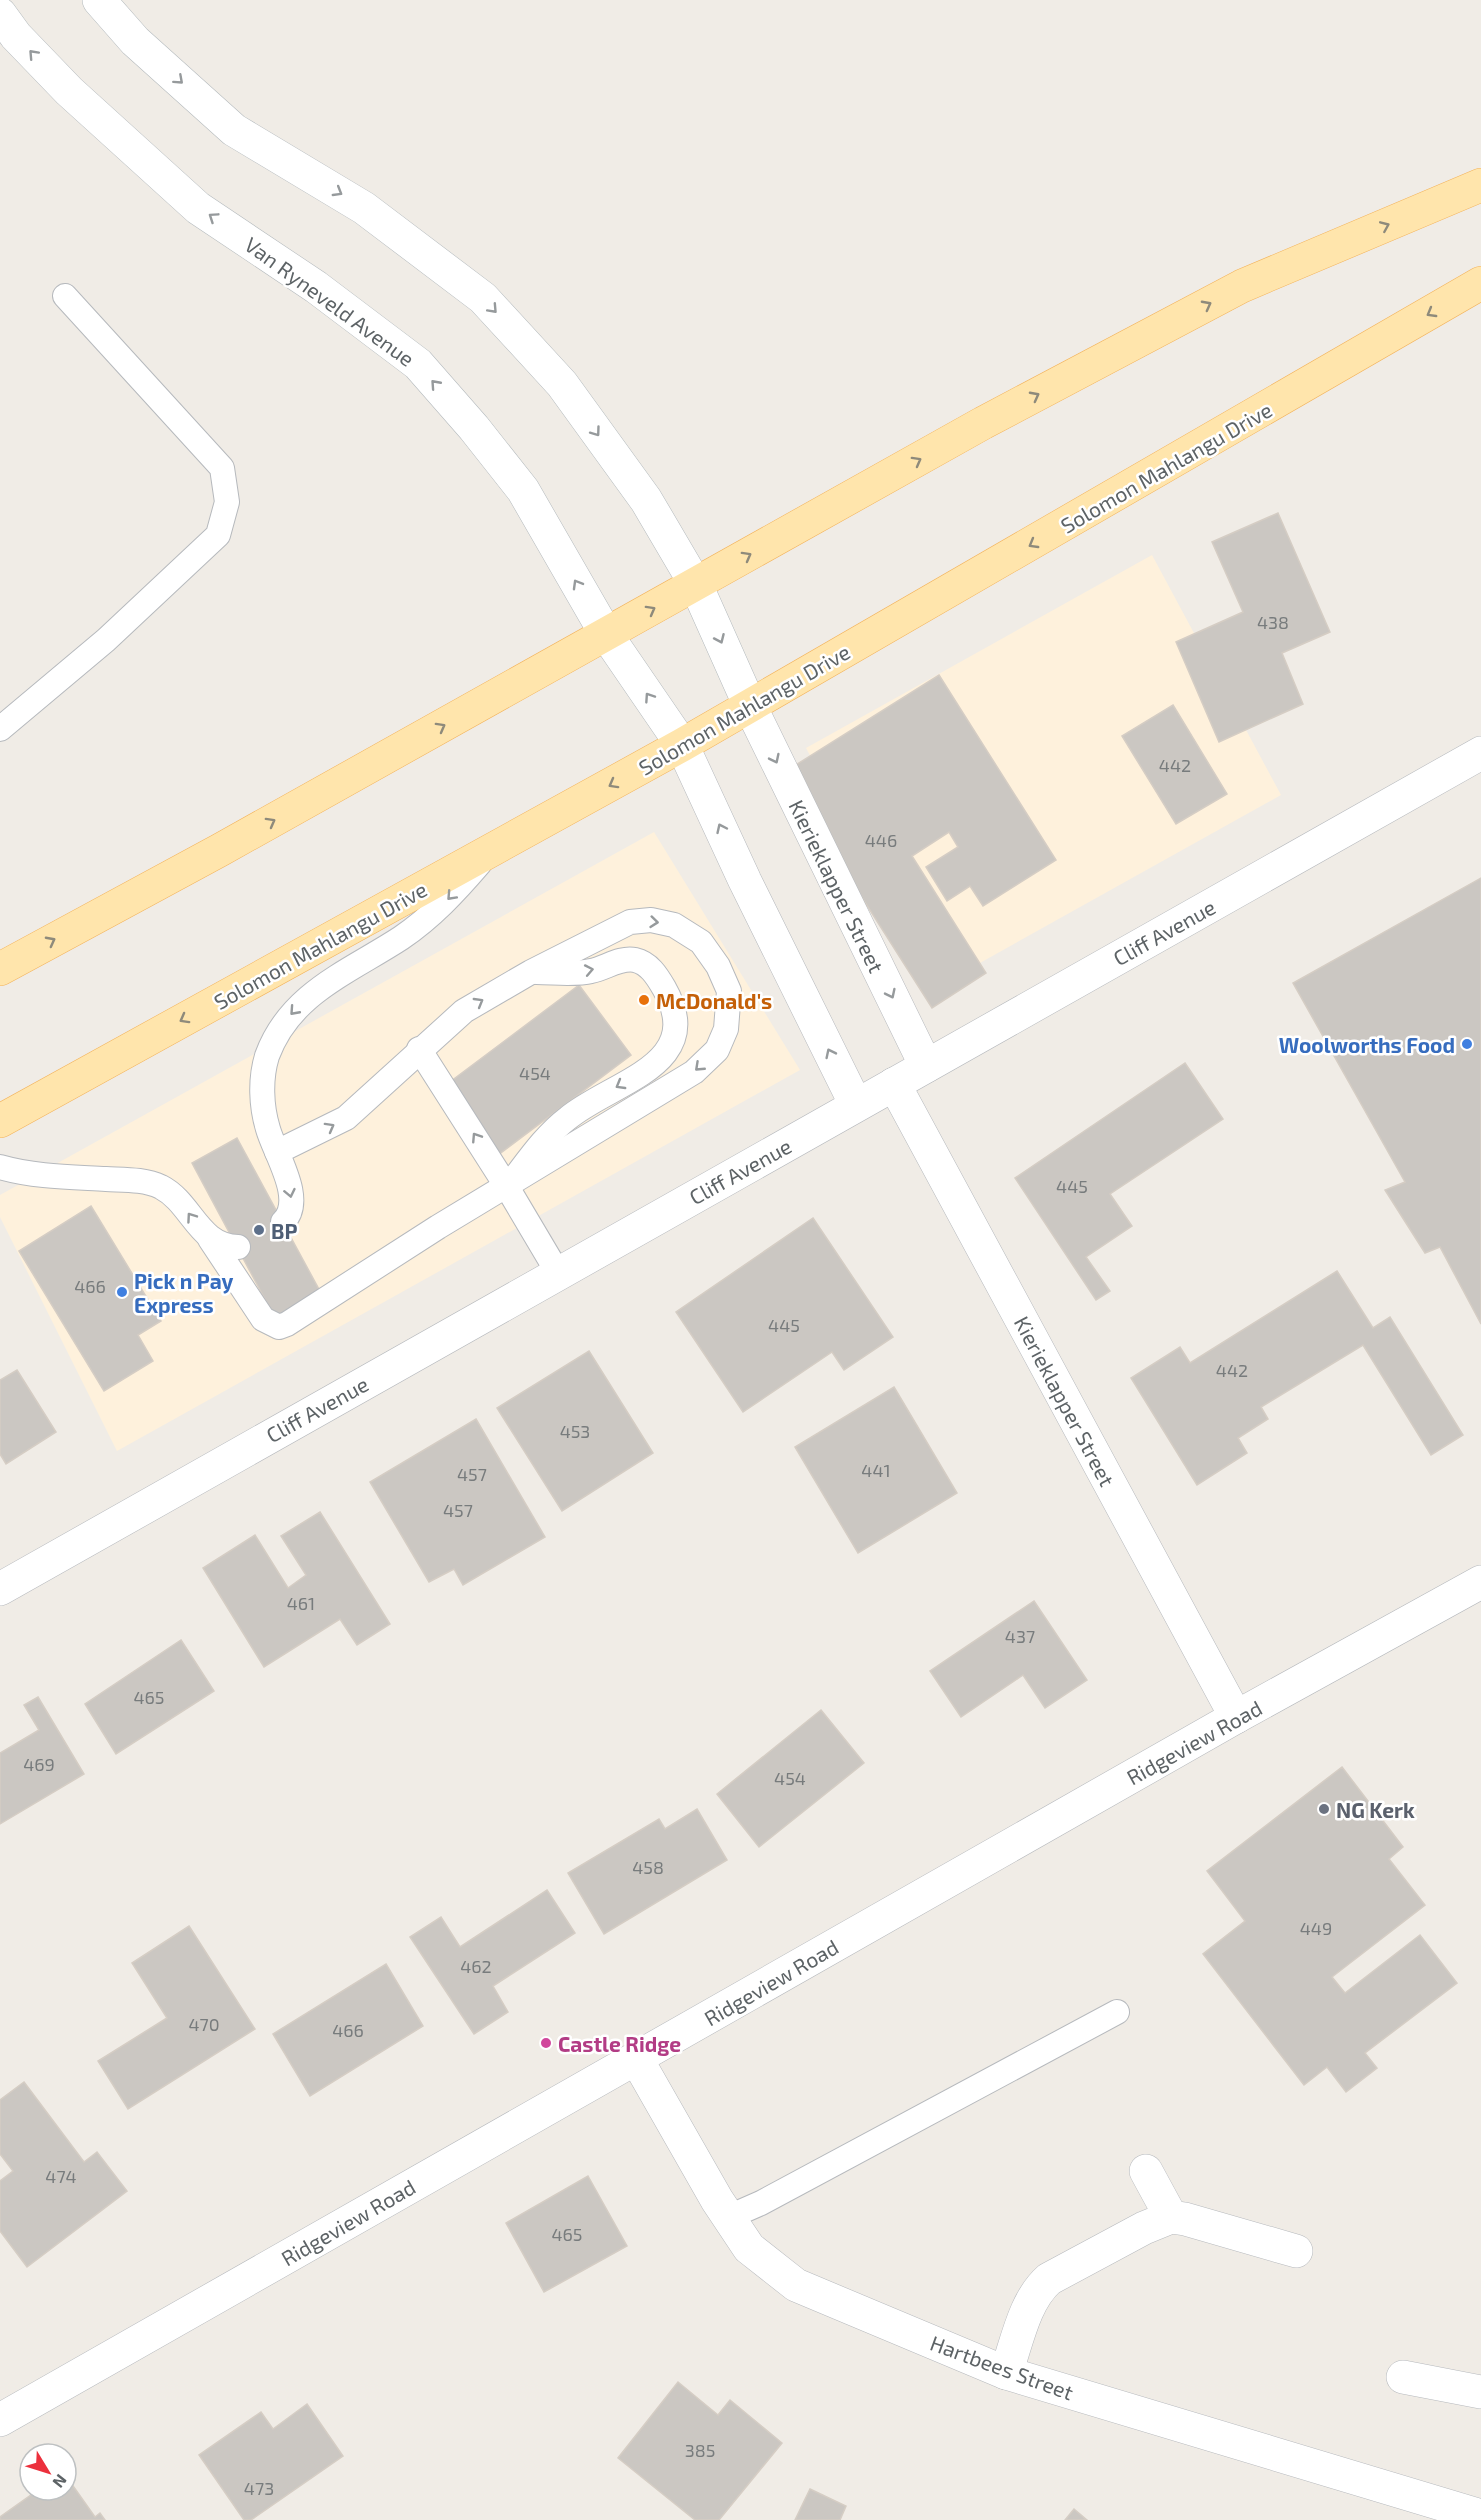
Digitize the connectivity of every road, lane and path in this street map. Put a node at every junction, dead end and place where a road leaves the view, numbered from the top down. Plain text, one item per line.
1 (99, 0) edge
2 (0, 14) edge
3 (1481, 185) edge
4 (1481, 283) edge
5 (65, 296) dead end
6 (696, 585) junction
7 (606, 634) junction
8 (750, 706) junction
9 (0, 729) edge
10 (682, 746) junction
11 (1481, 753) edge
12 (489, 852) junction
13 (0, 969) edge
14 (531, 972) junction
15 (419, 1049) junction
16 (926, 1066) junction
17 (894, 1084) junction
18 (856, 1106) junction
19 (0, 1121) edge
20 (277, 1152) junction
21 (0, 1167) edge
22 (507, 1187) junction
23 (283, 1222) dead end
24 (210, 1239) junction
25 (238, 1247) dead end
26 (558, 1273) junction
27 (1481, 1582) edge
28 (0, 1589) edge
29 (1236, 1717) junction
30 (1117, 2012) dead end
31 (636, 2058) junction
32 (1146, 2171) dead end
33 (729, 2217) junction
34 (1171, 2217) junction
35 (1296, 2251) dead end
36 (1006, 2373) junction
37 (1403, 2378) dead end
38 (1481, 2392) edge
39 (0, 2420) edge
40 (1481, 2516) edge

1 -> 6 street
7 -> 2 street, Van Ryneveld Avenue
6 -> 3 main road
4 -> 8 main road, Solomon Mahlangu Drive
5 - 9 lane
7 -> 6 main road
6 -> 8 street, Kierieklapper Street
10 -> 7 street, Van Ryneveld Avenue
13 -> 7 main road
8 - 10 main road, Solomon Mahlangu Drive
8 -> 16 street, Kierieklapper Street
10 -> 12 main road, Solomon Mahlangu Drive
18 -> 10 street
11 - 16 street, Cliff Avenue
12 -> 19 main road, Solomon Mahlangu Drive
12 -> 20 lane
15 -> 14 lane
14 -> 22 lane
14 -> 22 lane
20 -> 15 lane
22 -> 15 lane
16 - 17 street, Cliff Avenue
17 - 18 street, Cliff Avenue
17 - 29 street, Kierieklapper Street
18 - 26 street, Cliff Avenue
20 -> 23 lane
24 -> 21 lane
22 - 24 lane
22 - 26 lane
24 - 25 lane
26 - 28 street, Cliff Avenue
27 - 29 street, Ridgeview Road
29 - 31 street, Ridgeview Road
30 - 33 lane
31 - 33 street, Hartbees Street
31 - 39 street, Ridgeview Road
32 - 34 street
33 - 36 street, Hartbees Street
34 - 35 street
34 - 36 street
36 - 40 street, Hartbees Street
37 - 38 street

